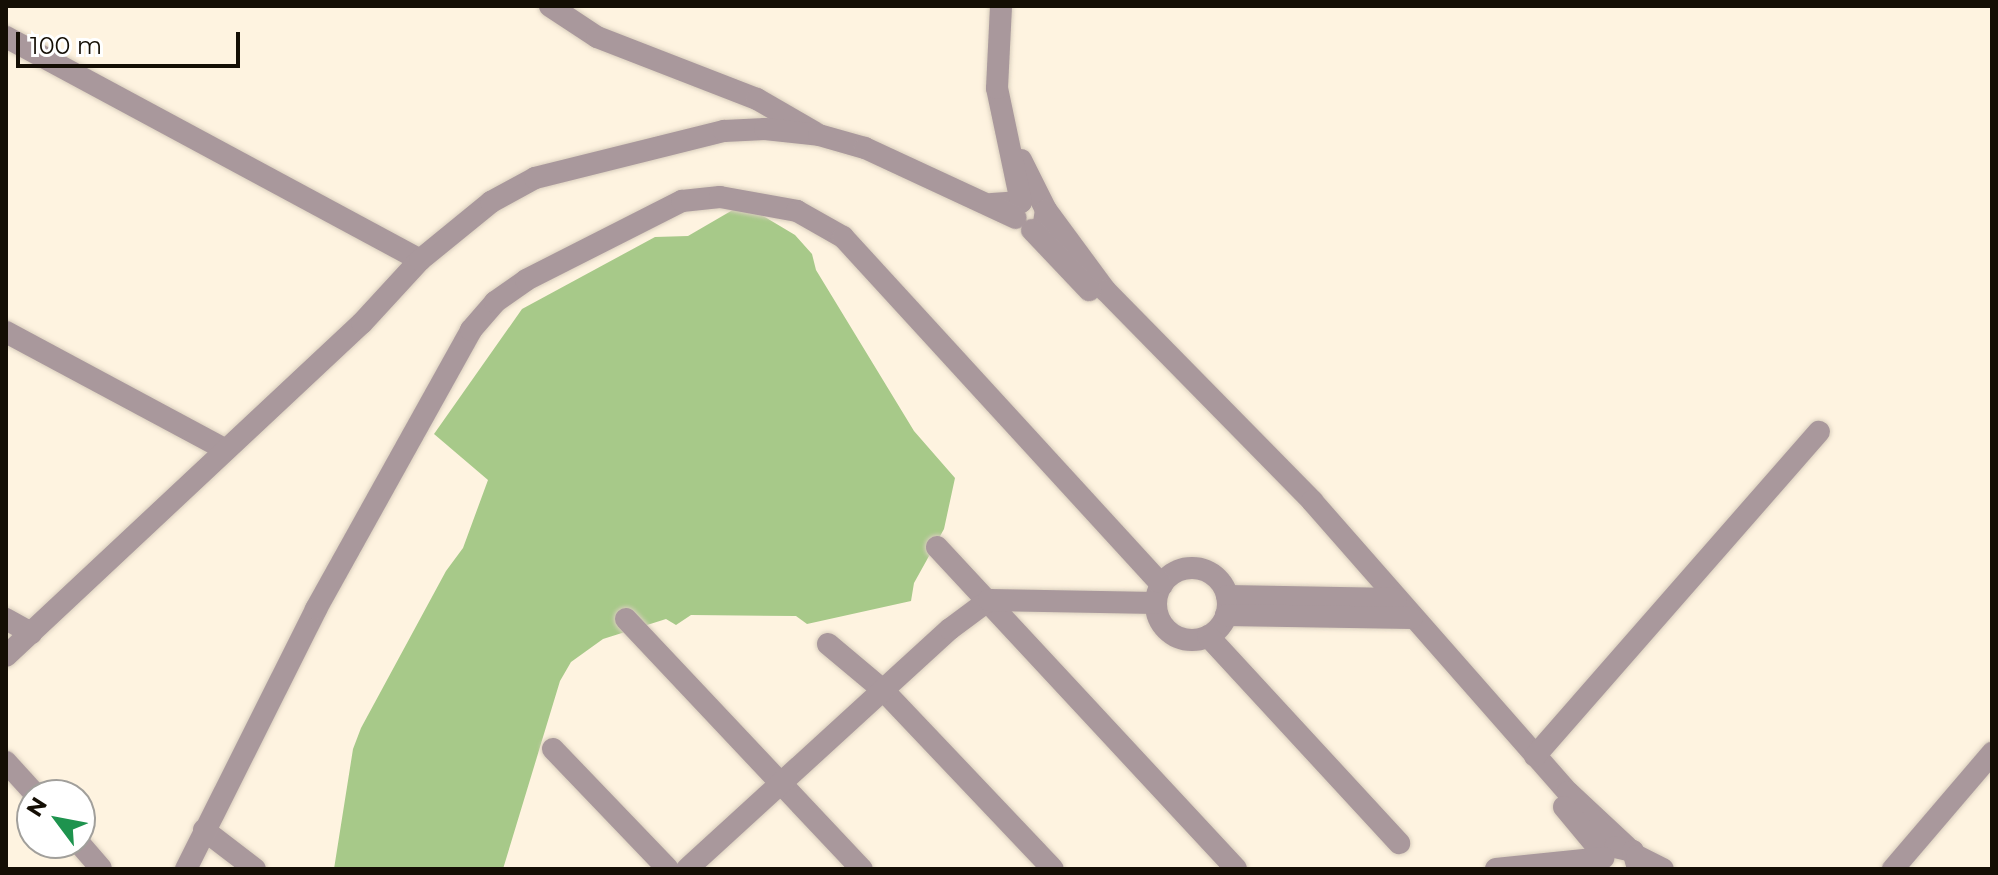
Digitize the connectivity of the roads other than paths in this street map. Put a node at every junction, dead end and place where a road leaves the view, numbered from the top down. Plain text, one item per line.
1 (550, 6) edge
2 (1001, 6) edge
3 (6, 37) edge
4 (819, 135) junction
5 (1031, 212) junction
6 (420, 260) junction
7 (6, 332) edge
8 (1819, 432) dead end
9 (224, 449) junction
10 (937, 547) dead end
11 (1159, 594) junction
12 (989, 600) junction
13 (1226, 606) junction
14 (1395, 608) junction
15 (6, 619) edge
16 (626, 619) dead end
17 (31, 633) junction
18 (1208, 636) junction
19 (828, 644) dead end
20 (6, 656) edge
21 (884, 691) junction
22 (553, 749) dead end
23 (1992, 753) edge
24 (1535, 756) junction
25 (6, 762) edge
26 (21, 779) edge
27 (780, 784) junction
28 (204, 830) junction
29 (1399, 843) dead end
30 (1634, 857) edge
31 (1603, 861) edge
32 (1563, 867) edge
33 (186, 869) edge
34 (255, 869) edge
35 (668, 869) edge
36 (687, 869) edge
37 (862, 869) edge
38 (1053, 869) edge
39 (1236, 869) edge
40 (1496, 869) edge
41 (1663, 869) edge
42 (1893, 869) edge

1 - 4 street
2 - 5 street
3 - 6 street
4 - 5 street
4 - 6 street
5 - 14 street
6 - 9 street
7 - 9 street
8 - 24 street
9 - 17 street
10 - 12 street
11 - 12 street
11 - 13 street
11 - 18 street
11 - 28 street
12 - 21 street
12 - 39 street
13 - 14 street
13 - 18 street
14 - 24 street
14 - 31 street
15 - 17 street
16 - 27 street
17 - 20 street
18 - 29 street
19 - 21 street
21 - 27 street
21 - 38 street
22 - 35 street
23 - 42 street
24 - 30 street
25 - 26 street
27 - 36 street
27 - 37 street
28 - 33 street
28 - 34 street
30 - 31 street
30 - 41 street
31 - 32 street
32 - 40 street

